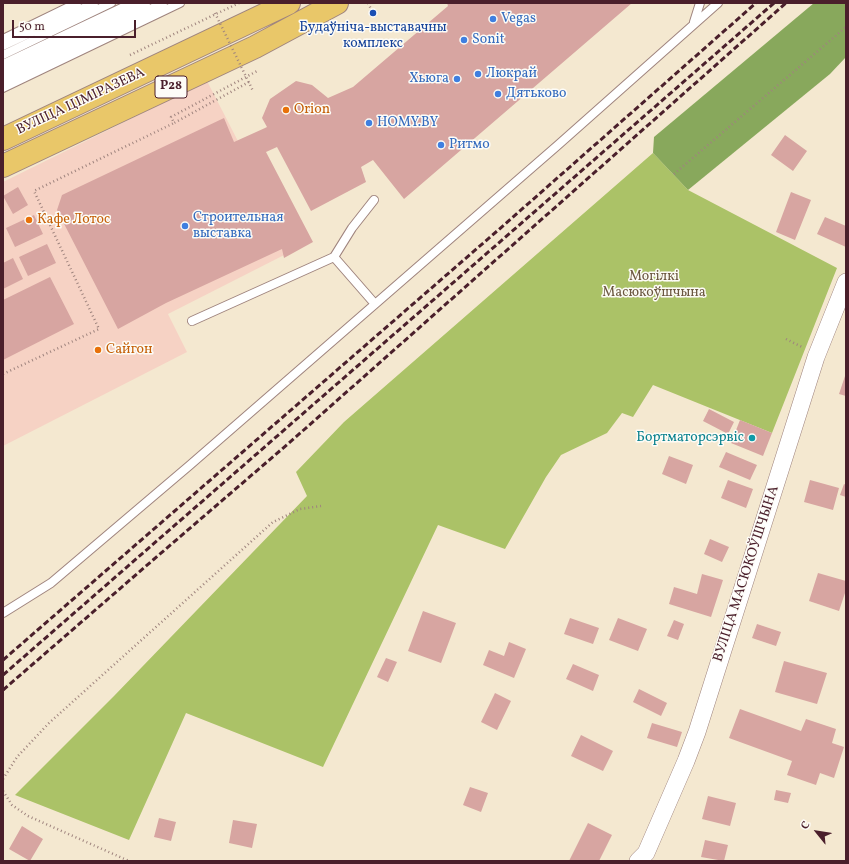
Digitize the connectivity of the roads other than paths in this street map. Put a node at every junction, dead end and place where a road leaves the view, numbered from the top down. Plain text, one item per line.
1 (78, 3) edge
2 (94, 3) edge
3 (111, 3) edge
4 (132, 3) edge
5 (146, 3) edge
6 (163, 3) edge
7 (180, 3) edge
8 (290, 3) edge
9 (337, 3) edge
10 (700, 3) edge
11 (718, 3) edge
12 (694, 23) junction
13 (3, 38) edge
14 (3, 46) edge
15 (3, 55) edge
16 (3, 64) edge
17 (3, 72) edge
18 (3, 80) edge
19 (3, 88) edge
20 (3, 139) edge
21 (3, 166) edge
22 (374, 200) dead end
23 (334, 257) junction
24 (846, 282) edge
25 (375, 304) junction
26 (192, 321) dead end
27 (3, 613) edge
28 (638, 861) edge

1 - 13 lane
2 - 14 lane
3 - 15 lane
4 - 16 lane
5 - 17 lane
6 - 18 lane
7 - 19 lane
8 - 20 main road, ВУЛІЦА ЦІМІРАЗЕВА / Р28
9 - 21 main road, ВУЛІЦА ЦІМІРАЗЕВА / Р28
10 - 12 lane
11 - 12 lane
12 - 25 lane
22 - 23 lane
23 - 25 lane
23 - 26 lane
24 - 28 street, ВУЛІЦА МАСЮКОЎШЧЫНА
25 - 27 lane

